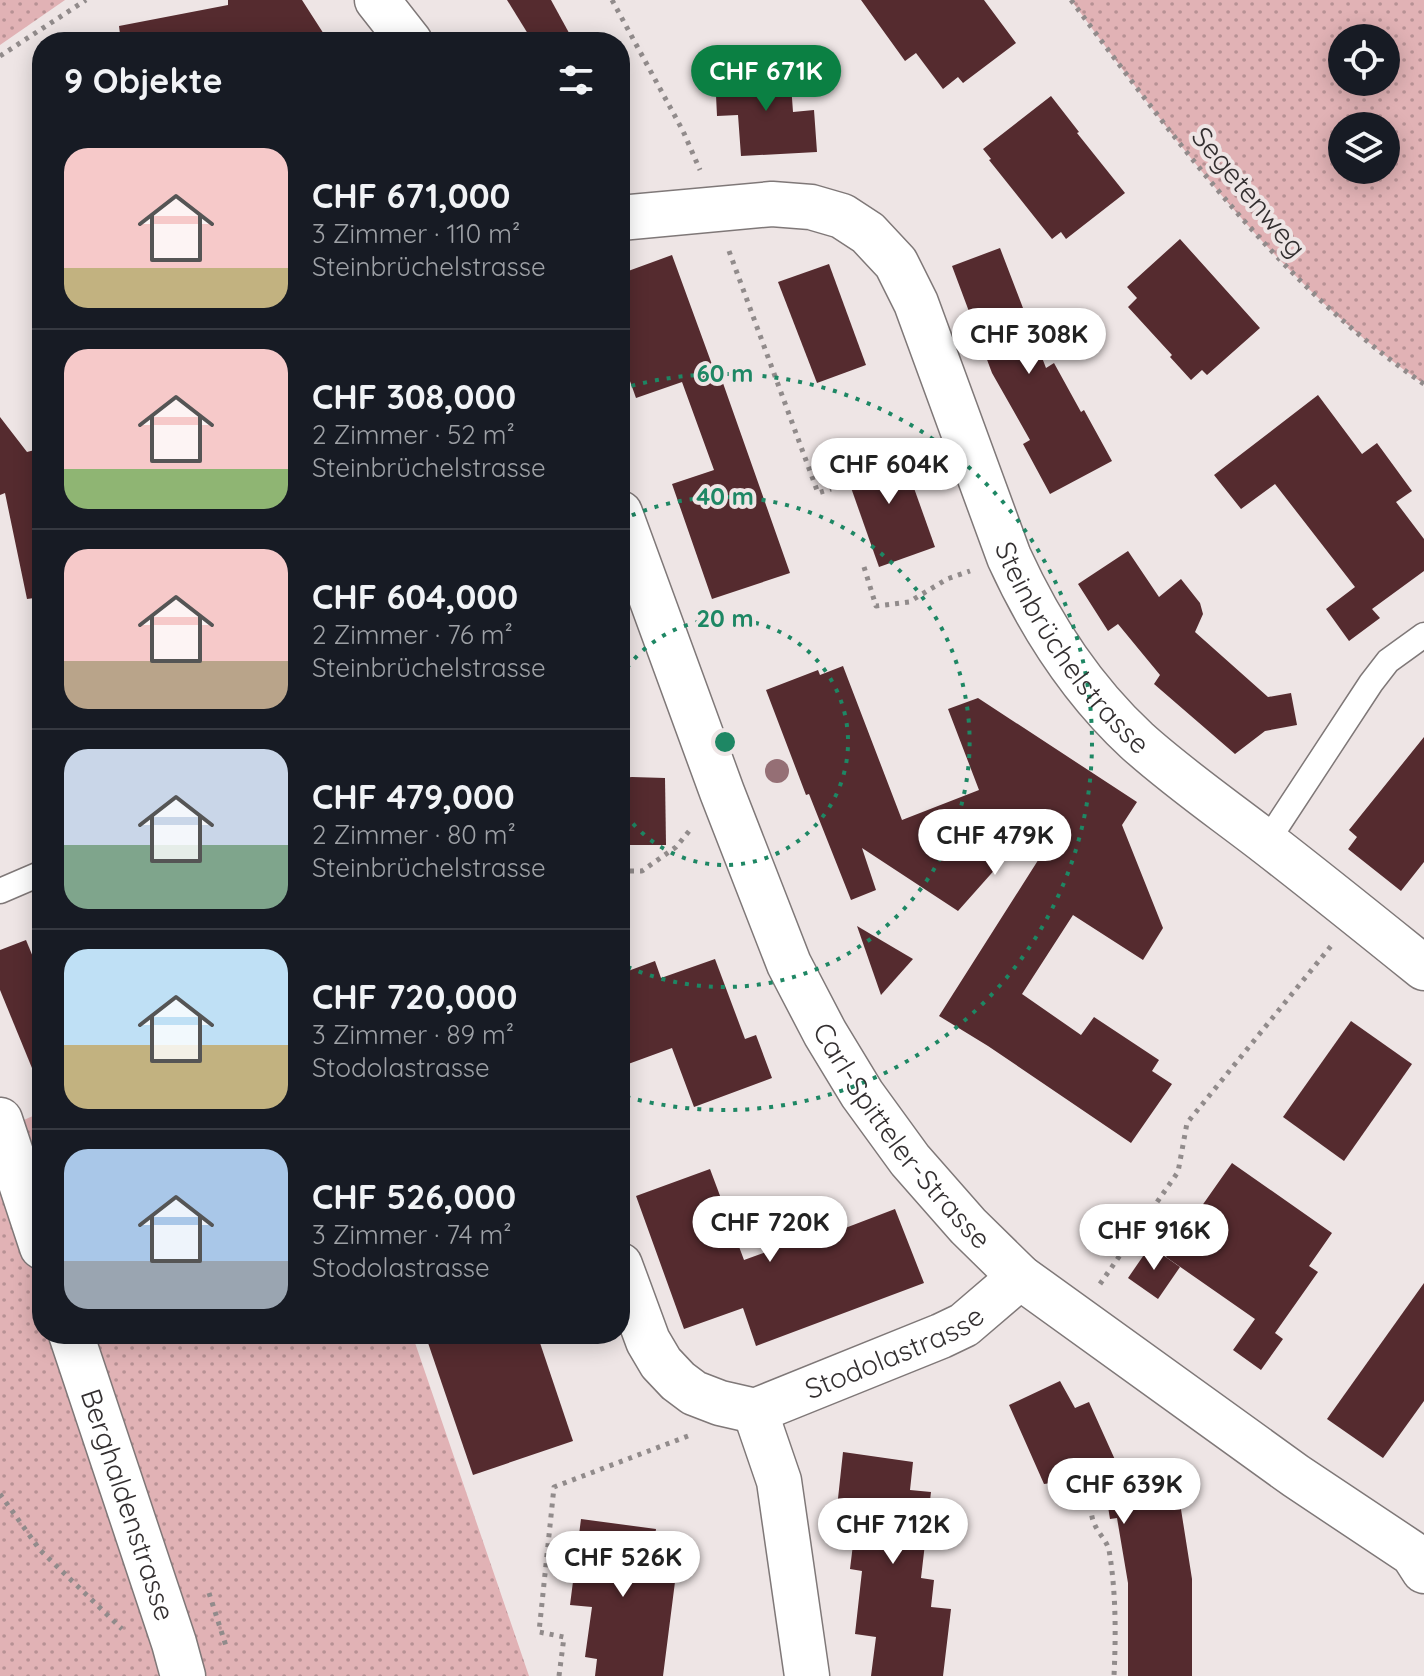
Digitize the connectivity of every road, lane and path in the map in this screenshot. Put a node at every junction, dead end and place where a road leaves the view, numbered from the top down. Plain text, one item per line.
1 (86, 0) edge
2 (377, 0) edge
3 (612, 0) edge
4 (1071, 0) edge
5 (37, 32) edge
6 (402, 32) edge
7 (629, 32) edge
8 (630, 33) edge
9 (32, 35) edge
10 (0, 56) edge
11 (713, 209) junction
12 (630, 217) edge
13 (1424, 384) edge
14 (831, 489) dead end
15 (630, 540) edge
16 (1009, 557) junction
17 (864, 567) dead end
18 (1424, 635) edge
19 (722, 792) junction
20 (1266, 843) junction
21 (630, 871) edge
22 (32, 877) edge
23 (0, 891) edge
24 (1357, 915) junction
25 (1424, 968) edge
26 (0, 1120) edge
27 (32, 1217) edge
28 (1020, 1277) junction
29 (630, 1292) edge
30 (1076, 1318) junction
31 (74, 1344) edge
32 (755, 1411) junction
33 (1095, 1486) dead end
34 (0, 1494) edge
35 (1420, 1556) edge
36 (209, 1593) dead end
37 (226, 1646) dead end
38 (182, 1671) edge
39 (559, 1676) edge
40 (807, 1676) edge
41 (1114, 1676) edge

1 - 5 path
2 - 6 street
3 - 7 path
4 - 13 path, Segetenweg
8 - 11 path
9 - 10 path
11 - 12 street, Steinbrüchelstrasse
11 - 14 path
11 - 16 street, Steinbrüchelstrasse
15 - 19 street, Carl-Spitteler-Strasse
16 - 17 path
16 - 20 street, Steinbrüchelstrasse
18 - 20 lane
19 - 21 path
19 - 28 street, Carl-Spitteler-Strasse
20 - 24 street, Steinbrüchelstrasse
22 - 23 lane
24 - 25 street, Steinbrüchelstrasse
24 - 30 path
26 - 27 street
28 - 30 street, Carl-Spitteler-Strasse
28 - 32 street, Stodolastrasse
29 - 32 street
30 - 35 street, Carl-Spitteler-Strasse
31 - 38 street, Berghaldenstrasse
32 - 39 path
32 - 40 street
33 - 41 path
34 - 38 path
36 - 37 path

